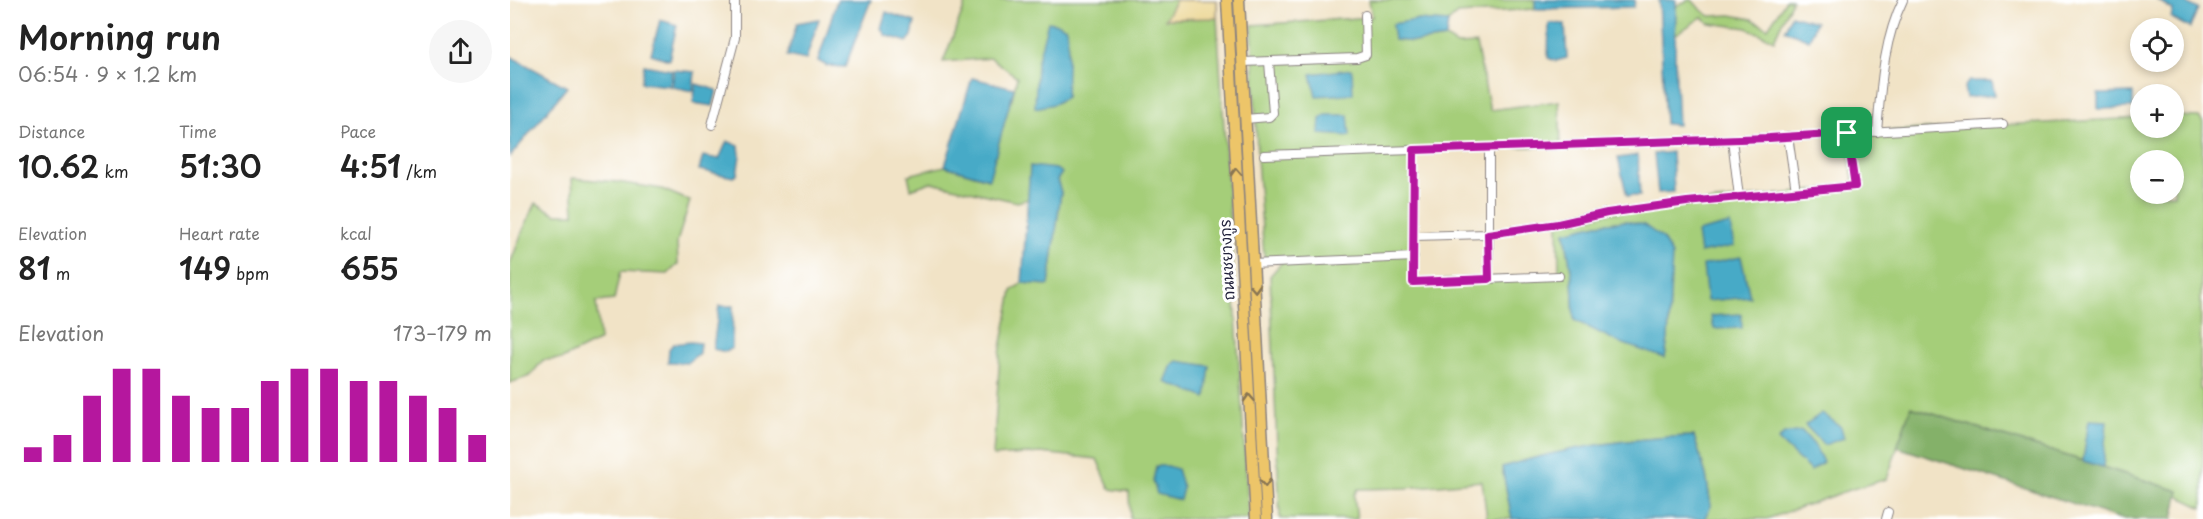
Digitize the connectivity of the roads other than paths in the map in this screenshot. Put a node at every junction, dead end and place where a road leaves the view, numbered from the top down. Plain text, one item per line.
1 (735, 0) edge
2 (1227, 0) edge
3 (1239, 0) edge
4 (1903, 0) edge
5 (1365, 15) dead end
6 (1242, 62) junction
7 (1269, 62) junction
8 (1245, 119) junction
9 (2003, 124) dead end
10 (712, 125) dead end
11 (1877, 132) junction
12 (1847, 133) junction
13 (1788, 136) junction
14 (1732, 139) junction
15 (1488, 148) junction
16 (1414, 150) junction
17 (1264, 155) dead end
18 (1796, 191) junction
19 (1739, 196) junction
20 (1240, 230) junction
21 (1251, 230) junction
22 (1488, 234) junction
23 (1414, 236) junction
24 (1414, 256) junction
25 (1253, 264) junction
26 (1559, 276) dead end
27 (1489, 279) junction
28 (1256, 519) edge
29 (1268, 519) edge

1 - 10 street
20 -> 2 highway, ถนนชยางกูร
3 - 6 highway, ถนนชยางกูร
4 - 11 street
5 - 7 street
6 - 7 street
6 - 8 highway, ถนนชยางกูร
7 - 8 street
8 - 21 highway, ถนนชยางกูร
9 - 11 street
11 - 12 street
12 - 13 street
12 - 18 street
13 - 14 street
13 - 18 street
14 - 15 street
14 - 19 street
15 - 16 street
15 - 22 street
16 - 17 street
16 - 23 street
18 - 19 street
19 - 22 street
20 - 21 highway
28 -> 20 highway, ถนนชยางกูร
21 - 25 highway, ถนนชยางกูร
22 - 23 street
22 - 27 street
23 - 24 street
24 - 25 street
24 - 27 street
25 -> 29 highway, ถนนชยางกูร
26 - 27 street

